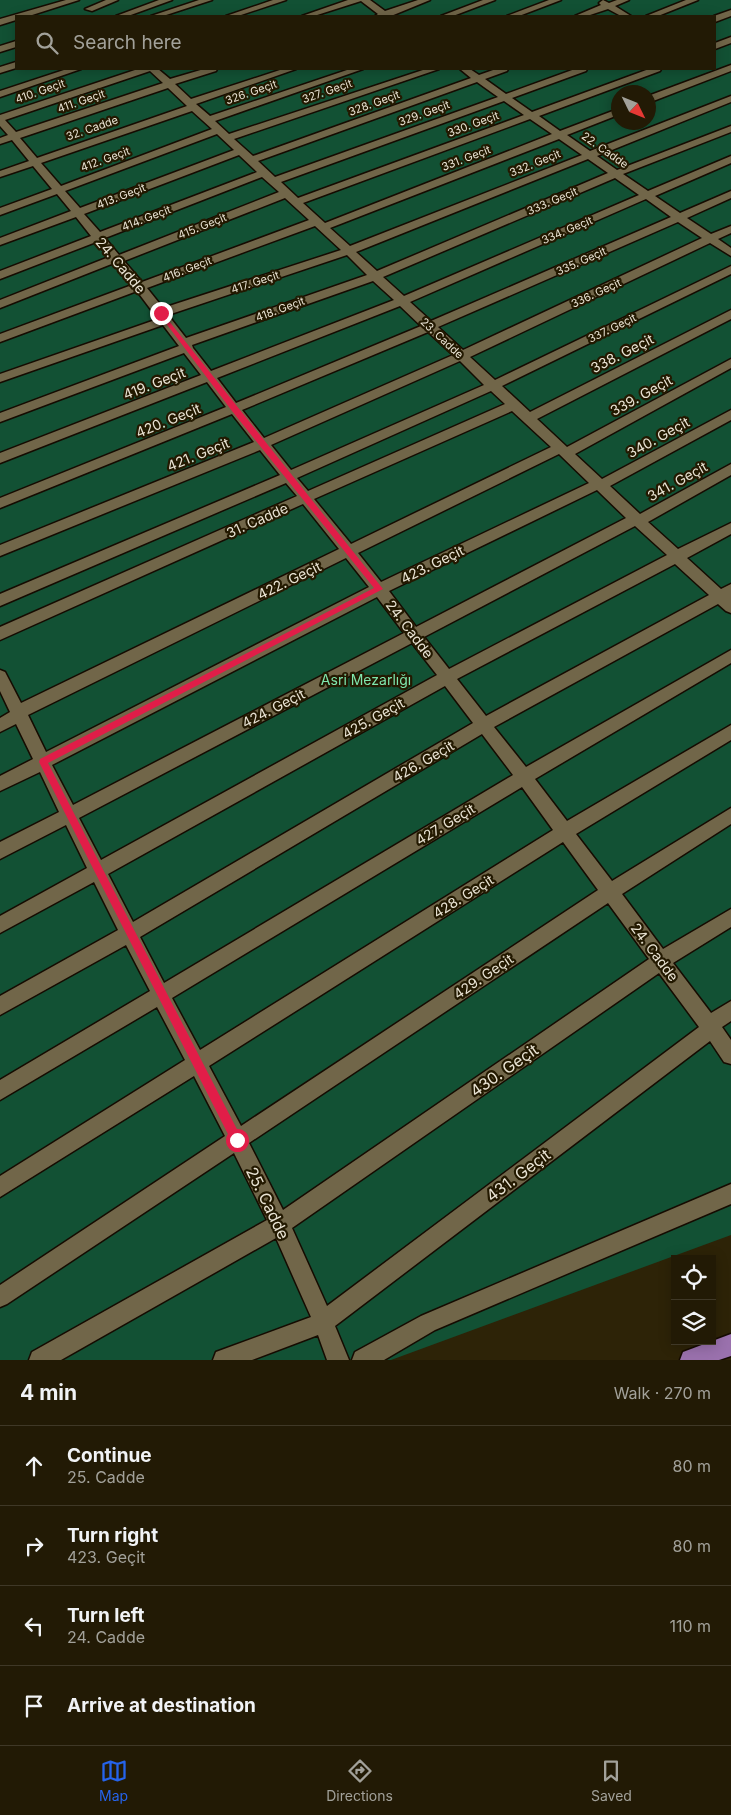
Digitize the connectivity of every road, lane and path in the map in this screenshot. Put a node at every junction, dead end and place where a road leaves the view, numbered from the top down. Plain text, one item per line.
1 (75, 0) edge
2 (80, 0) edge
3 (114, 0) edge
4 (168, 0) edge
5 (208, 0) edge
6 (282, 0) edge
7 (357, 0) edge
8 (364, 0) edge
9 (426, 0) edge
10 (491, 0) edge
11 (558, 0) edge
12 (598, 0) edge
13 (624, 0) edge
14 (694, 0) edge
15 (608, 6) junction
16 (88, 9) junction
17 (731, 13) edge
18 (25, 15) edge
19 (96, 15) edge
20 (123, 15) edge
21 (157, 15) edge
22 (233, 15) edge
23 (309, 15) edge
24 (382, 15) edge
25 (386, 15) edge
26 (448, 15) edge
27 (514, 15) edge
28 (582, 15) edge
29 (625, 15) edge
30 (653, 15) edge
31 (15, 18) edge
32 (716, 19) edge
33 (0, 22) edge
34 (731, 40) edge
35 (15, 44) edge
36 (716, 46) edge
37 (0, 49) edge
38 (716, 64) edge
39 (15, 65) edge
40 (0, 70) edge
41 (73, 70) edge
42 (143, 70) edge
43 (154, 70) edge
44 (210, 70) edge
45 (288, 70) edge
46 (355, 70) edge
47 (431, 70) edge
48 (466, 70) edge
49 (501, 70) edge
50 (580, 70) edge
51 (654, 70) edge
52 (729, 70) edge
53 (478, 78) junction
54 (169, 84) junction
55 (0, 94) edge
56 (505, 97) junction
57 (656, 97) edge
58 (731, 98) edge
59 (191, 105) junction
60 (611, 115) edge
61 (532, 116) junction
62 (0, 119) edge
63 (208, 120) junction
64 (731, 129) edge
65 (223, 134) junction
66 (561, 134) junction
67 (7, 139) edge
68 (241, 151) junction
69 (589, 154) junction
70 (731, 159) edge
71 (251, 160) junction
72 (35, 162) junction
73 (617, 173) junction
74 (0, 174) edge
75 (269, 177) junction
76 (59, 190) junction
77 (287, 193) junction
78 (731, 194) edge
79 (648, 195) junction
80 (296, 202) junction
81 (0, 212) edge
82 (78, 213) junction
83 (680, 217) junction
84 (320, 224) junction
85 (731, 229) edge
86 (98, 236) junction
87 (711, 239) junction
88 (0, 242) edge
89 (349, 252) junction
90 (731, 253) edge
91 (116, 259) junction
92 (731, 270) edge
93 (0, 275) edge
94 (375, 276) junction
95 (140, 287) junction
96 (402, 301) junction
97 (0, 304) edge
98 (731, 314) edge
99 (164, 316) junction
100 (430, 327) junction
101 (0, 338) edge
102 (186, 345) junction
103 (461, 356) junction
104 (731, 363) edge
105 (210, 377) junction
106 (0, 378) edge
107 (492, 386) junction
108 (512, 405) junction
109 (235, 410) junction
110 (731, 414) edge
111 (0, 418) edge
112 (528, 418) junction
113 (262, 444) junction
114 (562, 451) junction
115 (0, 458) edge
116 (731, 469) edge
117 (289, 476) junction
118 (599, 485) junction
119 (306, 499) junction
120 (0, 503) edge
121 (637, 520) junction
122 (731, 528) edge
123 (0, 551) edge
124 (347, 552) junction
125 (678, 557) junction
126 (379, 589) junction
127 (727, 598) edge
128 (0, 600) edge
129 (0, 634) edge
130 (414, 634) junction
131 (731, 656) edge
132 (0, 676) edge
133 (446, 677) junction
134 (19, 714) junction
135 (0, 725) edge
136 (483, 725) junction
137 (731, 732) edge
138 (43, 762) junction
139 (524, 777) junction
140 (0, 784) edge
141 (69, 814) junction
142 (731, 815) edge
143 (564, 832) junction
144 (0, 850) edge
145 (98, 871) junction
146 (610, 892) junction
147 (731, 917) edge
148 (0, 925) edge
149 (130, 933) junction
150 (662, 960) junction
151 (161, 994) junction
152 (0, 1006) edge
153 (731, 1010) edge
154 (710, 1027) junction
155 (731, 1055) edge
156 (197, 1064) junction
157 (0, 1091) edge
158 (237, 1140) junction
159 (0, 1187) edge
160 (731, 1194) edge
161 (278, 1225) junction
162 (0, 1297) edge
163 (324, 1322) junction
164 (731, 1346) edge
165 (40, 1360) edge
166 (224, 1360) edge
167 (338, 1360) edge
168 (363, 1360) edge
169 (691, 1360) edge

1 - 18 lane
2 - 16 lane
3 - 16 lane
4 - 20 lane
5 - 21 lane
6 - 22 lane
7 - 23 lane
8 - 24 lane
9 - 25 lane
10 - 26 lane
11 - 27 lane
12 - 15 lane
13 - 15 lane
14 - 30 lane
15 - 28 lane
15 - 29 lane
16 - 19 lane
17 - 32 lane
31 - 33 lane
34 - 36 lane
35 - 37 lane
38 - 52 lane
39 - 40 lane
41 - 55 lane
42 - 62 lane, 410. Geçit
43 - 54 lane, 23. Cadde
44 - 54 lane, 411. Geçit
45 - 59 lane, 32. Cadde
46 - 63 lane, 326. Geçit
47 - 65 lane, 327. Geçit
48 - 53 lane, 22. Cadde
49 - 53 lane, 328. Geçit
50 - 56 lane, 329. Geçit
51 - 61 lane, 330. Geçit
52 - 57 lane
53 - 56 lane, 22. Cadde
53 - 71 lane, 328. Geçit
54 - 59 lane, 23. Cadde
54 - 67 lane, 411. Geçit
56 - 61 lane, 22. Cadde
56 - 75 lane, 329. Geçit
58 - 69 lane, 332. Geçit
59 - 63 lane, 23. Cadde
59 - 72 lane, 32. Cadde
60 - 66 lane, 331. Geçit
61 - 66 lane, 22. Cadde
61 - 80 lane, 330. Geçit
62 - 67 lane, 24. Cadde
63 - 65 lane, 23. Cadde
64 - 73 lane, 333. Geçit
65 - 68 lane, 23. Cadde
65 - 76 lane, 412. Geçit
66 - 69 lane, 22. Cadde
66 - 84 lane, 331. Geçit
67 - 72 lane, 24. Cadde
68 - 71 lane, 23. Cadde
68 - 82 lane, 413. Geçit
69 - 73 lane, 22. Cadde
69 - 89 lane, 332. Geçit
70 - 79 lane, 334. Geçit
71 - 75 lane, 23. Cadde
72 - 74 lane, 32. Cadde
72 - 76 lane, 24. Cadde
73 - 79 lane, 22. Cadde
73 - 94 lane, 333. Geçit
75 - 77 lane, 23. Cadde
75 - 86 lane, 414. Geçit
76 - 81 lane, 412. Geçit
76 - 82 lane, 24. Cadde
77 - 80 lane, 23. Cadde
77 - 91 lane, 415. Geçit
78 - 83 lane, 335. Geçit
79 - 83 lane, 22. Cadde
79 - 96 lane, 334. Geçit
80 - 84 lane, 23. Cadde
82 - 86 lane, 24. Cadde
82 - 88 lane, 413. Geçit
83 - 87 lane, 22. Cadde
83 - 100 lane, 335. Geçit
84 - 89 lane, 23. Cadde
84 - 95 lane, 416. Geçit
85 - 87 lane, 336. Geçit
86 - 91 lane, 24. Cadde
86 - 93 lane, 414. Geçit
87 - 90 lane, 22. Cadde
87 - 103 lane, 336. Geçit
89 - 94 lane, 23. Cadde
89 - 99 lane, 417. Geçit
91 - 95 lane, 24. Cadde
91 - 97 lane, 415. Geçit
92 - 107 lane, 337. Geçit
94 - 96 lane, 23. Cadde
94 - 102 lane, 418. Geçit
95 - 99 lane, 24. Cadde
95 - 101 lane, 416. Geçit
96 - 100 lane, 23. Cadde
96 - 105 lane, 419. Geçit
98 - 112 lane, 338. Geçit
99 - 102 lane, 24. Cadde
99 - 106 lane, 417. Geçit
100 - 103 lane, 23. Cadde
100 - 109 lane, 420. Geçit
102 - 105 lane, 24. Cadde
102 - 111 lane, 418. Geçit
103 - 107 lane, 23. Cadde
103 - 113 lane, 421. Geçit
104 - 114 lane, 339. Geçit
105 - 109 lane, 24. Cadde
105 - 115 lane, 419. Geçit
107 - 108 lane, 23. Cadde
107 - 117 lane, 337. Geçit
108 - 112 lane, 23. Cadde
108 - 119 lane, 31. Cadde
109 - 113 lane, 24. Cadde
109 - 120 lane, 420. Geçit
110 - 118 lane, 340. Geçit
112 - 114 lane, 23. Cadde
113 - 117 lane, 24. Cadde
113 - 123 lane, 421. Geçit
114 - 118 lane, 23. Cadde
114 - 124 lane, 422. Geçit
116 - 121 lane, 341. Geçit
117 - 119 lane, 24. Cadde
117 - 128 lane, 337. Geçit
118 - 121 lane, 23. Cadde
118 - 126 lane, 423. Geçit
119 - 124 lane, 24. Cadde
119 - 129 lane, 31. Cadde
121 - 125 lane, 23. Cadde
121 - 130 lane, 424. Geçit
122 - 125 lane, 425. Geçit
124 - 126 lane, 24. Cadde
124 - 134 lane, 422. Geçit
125 - 127 lane, 23. Cadde
125 - 133 lane, 425. Geçit
126 - 130 lane, 24. Cadde
126 - 138 lane, 423. Geçit
127 - 136 lane, 426. Geçit
130 - 133 lane, 24. Cadde
130 - 141 lane, 424. Geçit
131 - 139 lane, 427. Geçit
132 - 134 lane, 25. Cadde
133 - 136 lane, 24. Cadde
133 - 145 lane, 425. Geçit
134 - 135 lane, 422. Geçit
134 - 138 lane, 25. Cadde
136 - 139 lane, 24. Cadde
136 - 149 lane, 426. Geçit
137 - 143 lane, 428. Geçit
138 - 140 lane, 423. Geçit
138 - 141 lane, 25. Cadde
139 - 143 lane, 24. Cadde
139 - 151 lane, 427. Geçit
141 - 144 lane, 424. Geçit
141 - 145 lane, 25. Cadde
142 - 146 lane, 429. Geçit
143 - 146 lane, 24. Cadde
143 - 156 lane, 428. Geçit
145 - 148 lane, 425. Geçit
145 - 149 lane, 25. Cadde
146 - 150 lane, 24. Cadde
146 - 158 lane, 429. Geçit
147 - 150 lane, 430. Geçit
149 - 151 lane, 25. Cadde
149 - 152 lane, 426. Geçit
150 - 154 lane, 24. Cadde
150 - 161 lane, 430. Geçit
151 - 156 lane, 25. Cadde
151 - 157 lane, 427. Geçit
153 - 154 lane, 431. Geçit
154 - 155 lane, 24. Cadde
154 - 163 lane, 431. Geçit
156 - 158 lane, 25. Cadde
156 - 159 lane, 428. Geçit
158 - 161 lane, 25. Cadde
158 - 162 lane, 429. Geçit
160 - 168 lane
161 - 163 lane, 25. Cadde
161 - 165 lane, 430. Geçit
163 - 166 lane, 431. Geçit
163 - 167 lane, 25. Cadde
164 - 169 main road

